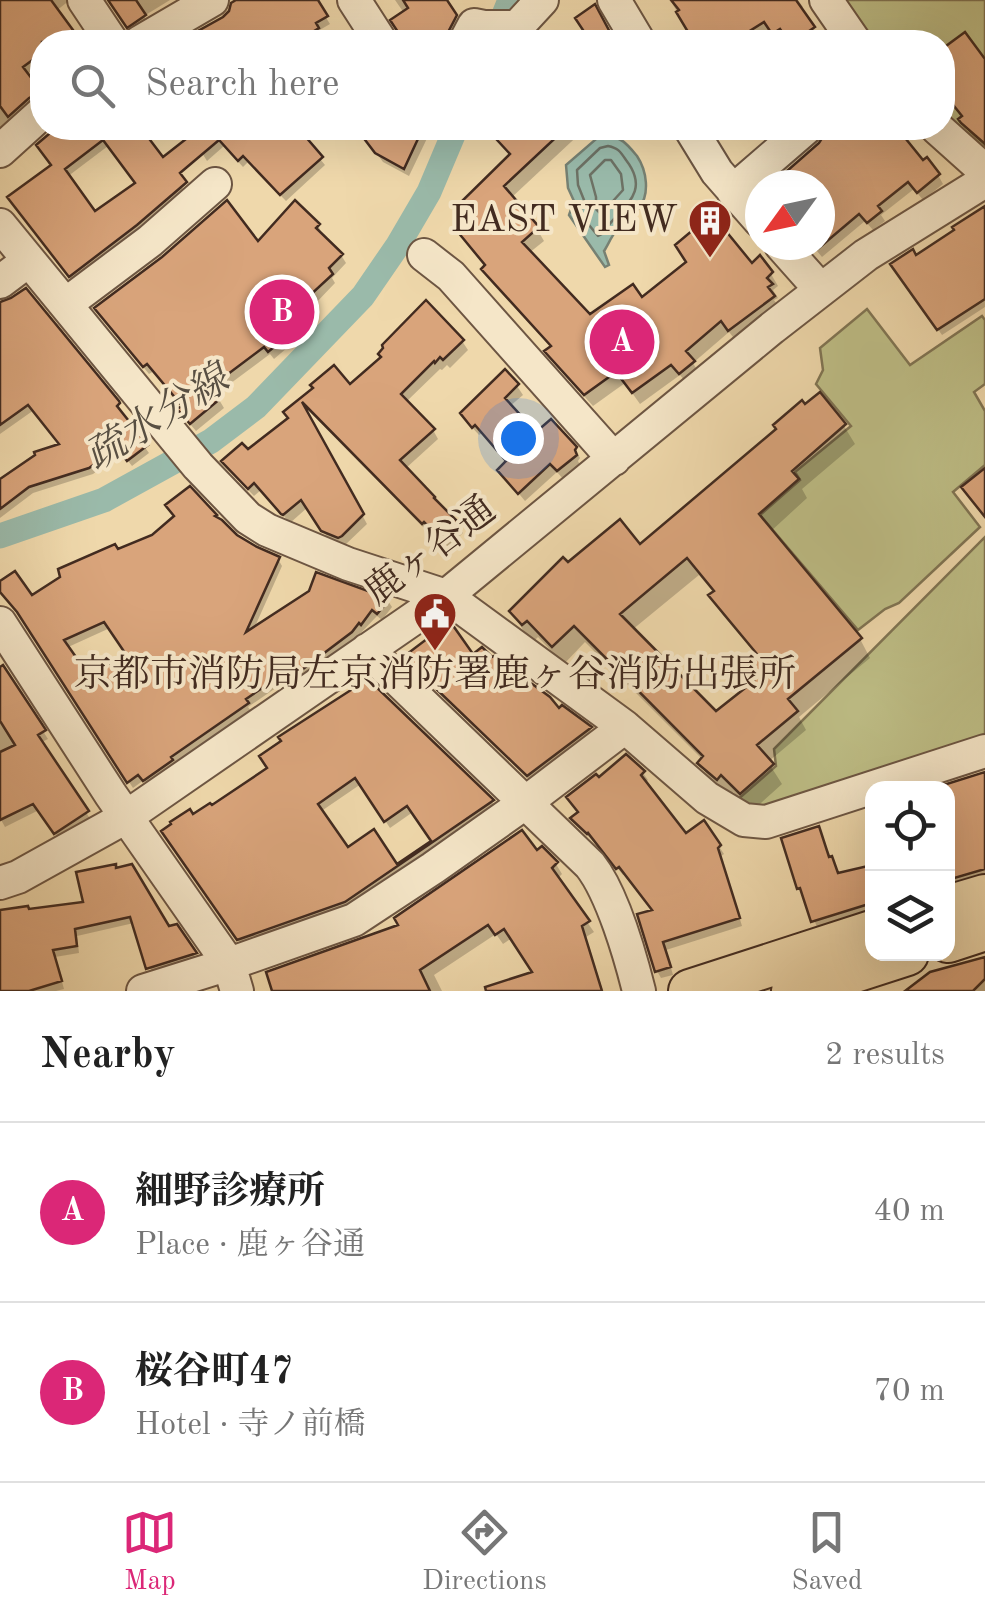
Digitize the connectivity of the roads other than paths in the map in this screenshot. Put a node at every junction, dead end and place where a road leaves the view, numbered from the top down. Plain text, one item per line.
1 (84, 0) edge
2 (212, 0) edge
3 (354, 0) edge
4 (542, 0) edge
5 (614, 0) edge
6 (826, 0) edge
7 (104, 30) edge
8 (161, 30) edge
9 (373, 30) edge
10 (498, 30) edge
11 (633, 30) edge
12 (847, 30) edge
13 (30, 124) edge
14 (697, 140) edge
15 (792, 140) edge
16 (950, 140) edge
17 (0, 151) edge
18 (985, 172) edge
19 (985, 180) edge
20 (215, 184) dead end
21 (733, 190) junction
22 (745, 204) edge
23 (0, 225) edge
24 (424, 255) dead end
25 (794, 260) edge
26 (28, 262) junction
27 (0, 282) edge
28 (821, 290) junction
29 (66, 304) junction
30 (614, 459) junction
31 (446, 596) junction
32 (0, 623) edge
33 (367, 650) junction
34 (625, 728) junction
35 (985, 750) edge
36 (915, 781) edge
37 (865, 795) edge
38 (525, 802) junction
39 (126, 816) junction
40 (0, 884) edge
41 (865, 934) edge
42 (885, 961) edge
43 (233, 978) edge
44 (701, 990) edge
45 (143, 991) edge
46 (640, 991) edge
47 (793, 991) edge

1 - 7 street
2 - 8 street
3 - 9 street
4 - 10 street
5 - 11 street
6 - 12 street
13 - 17 street
14 - 21 street
15 - 21 street
16 - 18 street
19 - 28 street, 鹿ヶ谷通
20 - 29 street
21 - 22 street
23 - 26 street
24 - 30 street
25 - 28 street
26 - 27 street
26 - 29 street
28 - 30 street, 鹿ヶ谷通
29 - 31 street
30 - 31 street, 鹿ヶ谷通
31 - 33 street, 鹿ヶ谷通
31 - 34 street
32 - 39 street
33 - 38 street
33 - 39 street, 鹿ヶ谷通
34 - 37 street
34 - 38 street
35 - 36 street
38 - 43 street
38 - 46 street
39 - 40 street, 鹿ヶ谷通
39 - 43 street
41 - 44 main road
42 - 47 main road
43 - 45 street

